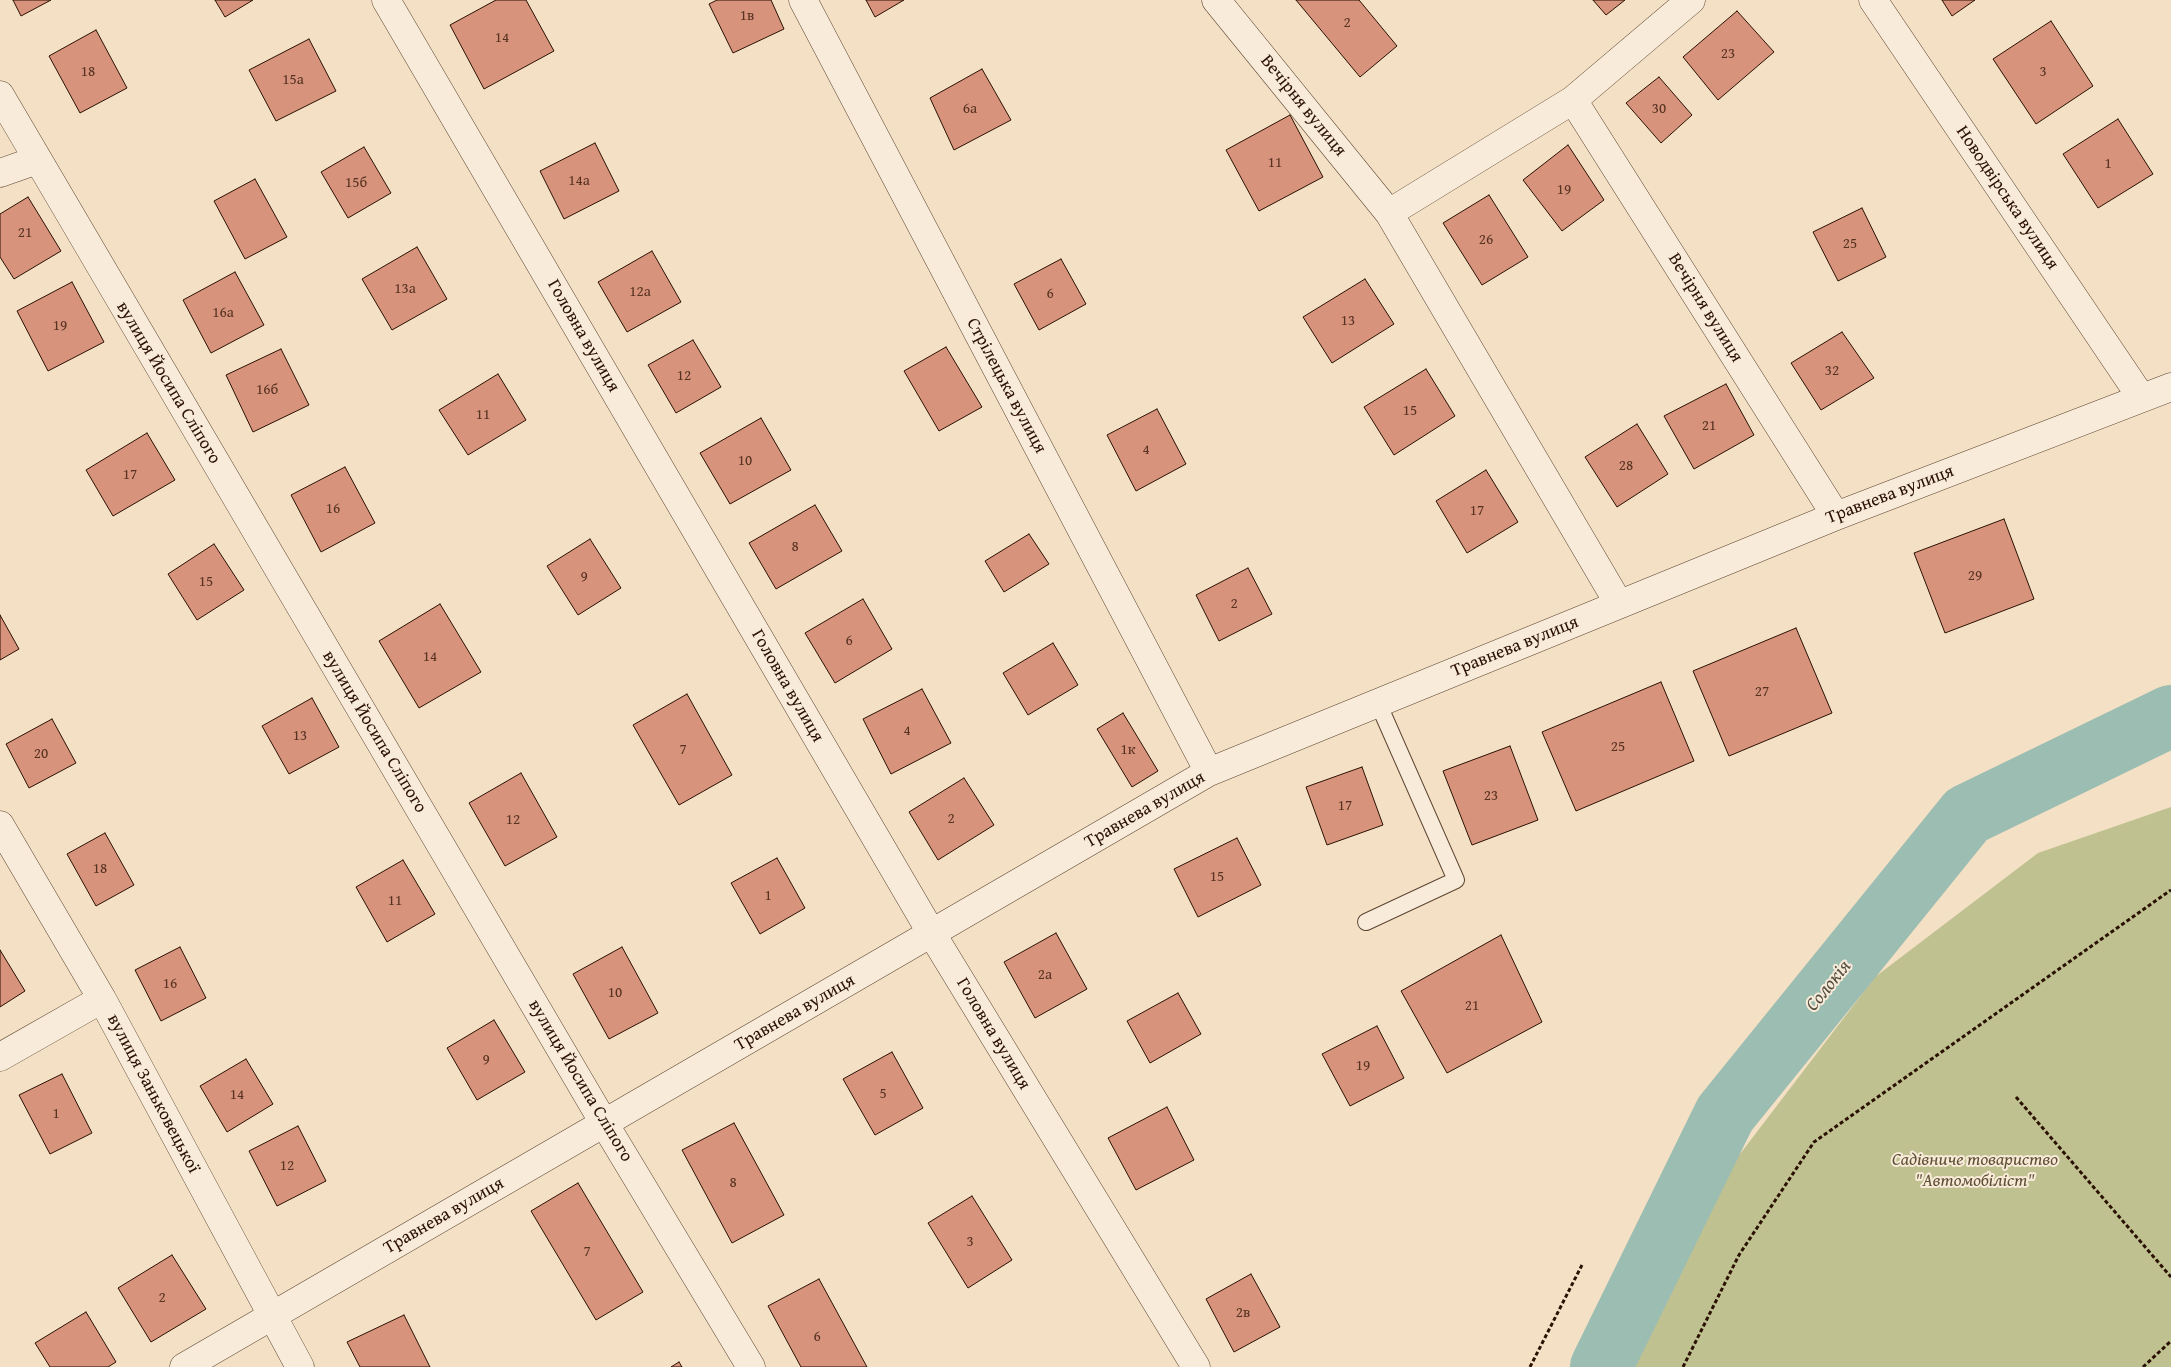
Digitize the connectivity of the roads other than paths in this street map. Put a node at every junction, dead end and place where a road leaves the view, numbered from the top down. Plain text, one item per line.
1 (386, 0) edge
2 (803, 0) edge
3 (1216, 0) edge
4 (1691, 0) edge
5 (1873, 0) edge
6 (0, 96) edge
7 (1573, 100) junction
8 (37, 160) junction
9 (0, 173) edge
10 (1389, 213) junction
11 (2171, 387) edge
12 (2141, 397) junction
13 (1836, 516) junction
14 (1619, 604) junction
15 (1378, 703) junction
16 (1210, 772) junction
17 (0, 825) edge
18 (1366, 922) dead end
19 (932, 934) junction
20 (102, 999) junction
21 (0, 1056) edge
22 (604, 1122) junction
23 (273, 1317) junction
24 (184, 1367) edge
25 (300, 1367) edge
26 (751, 1367) edge
27 (1196, 1367) edge

1 - 19 street, Головна вулиця
2 - 16 street, Стрілецька вулиця
3 - 10 street, Вечірня вулиця
4 - 7 street
5 - 12 street, Новодвірська вулиця
6 - 8 street, вулиця Йосипа Сліпого
7 - 10 street
7 - 13 street, Вечірня вулиця
8 - 9 street
8 - 22 street, вулиця Йосипа Сліпого
10 - 14 street, Вечірня вулиця
11 - 12 street, Травнева вулиця
12 - 13 street, Травнева вулиця
13 - 14 street, Травнева вулиця
14 - 15 street, Травнева вулиця
15 - 16 street, Травнева вулиця
15 - 18 lane
16 - 19 street, Травнева вулиця
17 - 20 street, вулиця Заньковецької
19 - 22 street, Травнева вулиця
19 - 27 street, Головна вулиця
20 - 21 street
20 - 23 street, вулиця Заньковецької
22 - 23 street, Травнева вулиця
22 - 26 street, вулиця Йосипа Сліпого
23 - 24 street, Травнева вулиця
23 - 25 street, вулиця Заньковецької

